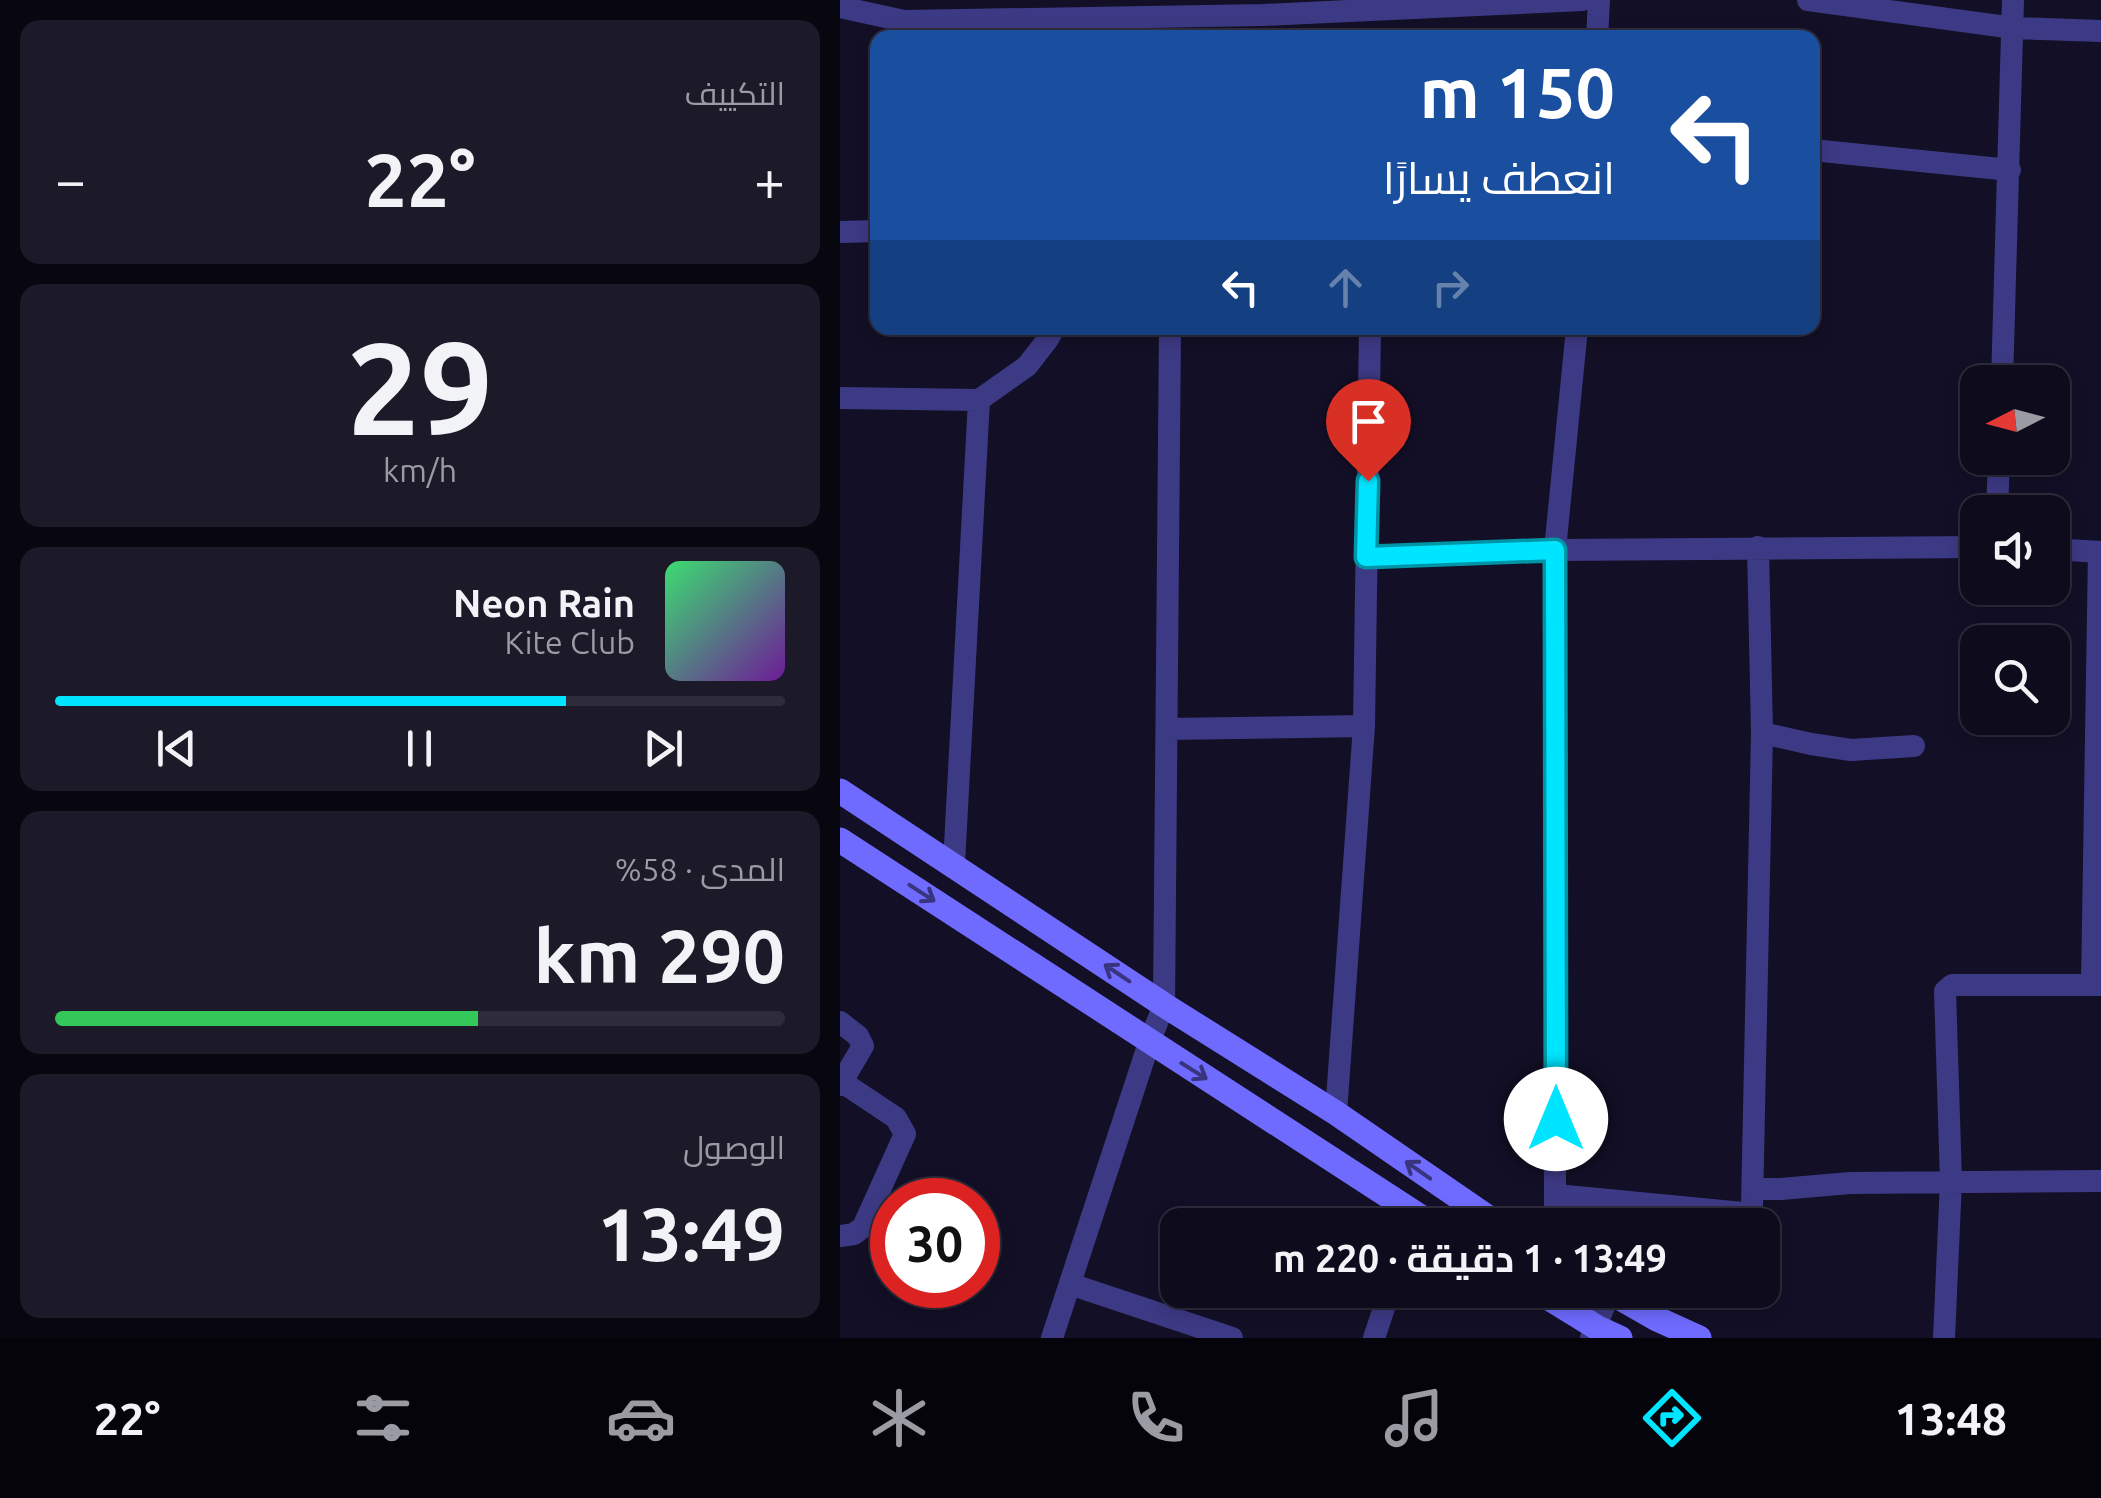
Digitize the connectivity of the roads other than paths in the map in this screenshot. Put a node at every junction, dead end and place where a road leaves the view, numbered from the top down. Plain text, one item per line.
1 (1582, 0) edge
2 (1599, 0) edge
3 (1808, 0) edge
4 (2014, 0) edge
5 (840, 7) edge
6 (1263, 8) edge
7 (905, 10) edge
8 (1134, 28) edge
9 (2014, 28) junction
10 (1597, 30) edge
11 (2101, 31) edge
12 (1820, 151) edge
13 (2010, 170) junction
14 (870, 230) edge
15 (840, 232) edge
16 (1050, 335) edge
17 (1170, 335) edge
18 (1370, 335) edge
19 (1576, 335) edge
20 (2003, 365) edge
21 (840, 398) edge
22 (980, 400) junction
23 (1960, 547) edge
24 (1758, 548) junction
25 (1555, 550) junction
26 (2070, 551) edge
27 (2100, 552) edge
28 (1366, 557) junction
29 (1364, 726) junction
30 (1168, 730) junction
31 (1762, 733) junction
32 (1914, 746) dead end
33 (840, 791) edge
34 (840, 840) edge
35 (954, 864) junction
36 (2096, 985) edge
37 (1164, 1004) junction
38 (840, 1022) edge
39 (1149, 1042) junction
40 (841, 1084) edge
41 (1336, 1113) junction
42 (1951, 1181) junction
43 (2101, 1181) edge
44 (1753, 1189) junction
45 (1556, 1195) junction
46 (1402, 1208) edge
47 (1474, 1208) edge
48 (1556, 1208) edge
49 (840, 1236) edge
50 (1070, 1284) junction
51 (1384, 1308) edge
52 (1561, 1308) edge
53 (1602, 1308) edge
54 (1638, 1308) edge
55 (1594, 1332) edge
56 (1052, 1338) edge
57 (1232, 1338) edge
58 (1374, 1338) edge
59 (1620, 1338) edge
60 (1699, 1338) edge
61 (1944, 1338) edge

1 - 6 street
2 - 10 street
3 - 9 street
4 - 9 street
5 - 7 street
6 - 8 street
7 - 8 street
9 - 11 street
9 - 13 street
12 - 13 street
13 - 20 street
14 - 15 street
16 - 22 street
17 - 30 street
18 - 28 street
19 - 25 street
21 - 22 street
22 - 35 street
23 - 24 street
24 - 25 street
24 - 31 street
25 - 28 street
25 - 45 street
26 - 27 street
27 - 36 street
28 - 29 street
29 - 30 street
29 - 41 street
30 - 37 street
31 - 32 street
31 - 44 street
33 - 35 main road
34 -> 39 main road
37 -> 35 main road
36 - 42 street
37 - 39 street
37 - 41 main road
38 - 40 street
39 -> 46 main road
39 - 50 street
40 - 49 street
47 -> 41 main road
42 - 43 street
42 - 44 street
42 - 61 street
44 - 45 street
45 - 48 street
50 - 56 street
50 - 57 street
51 - 58 street
52 - 55 main road
53 - 55 street
54 - 60 main road
55 - 59 main road

